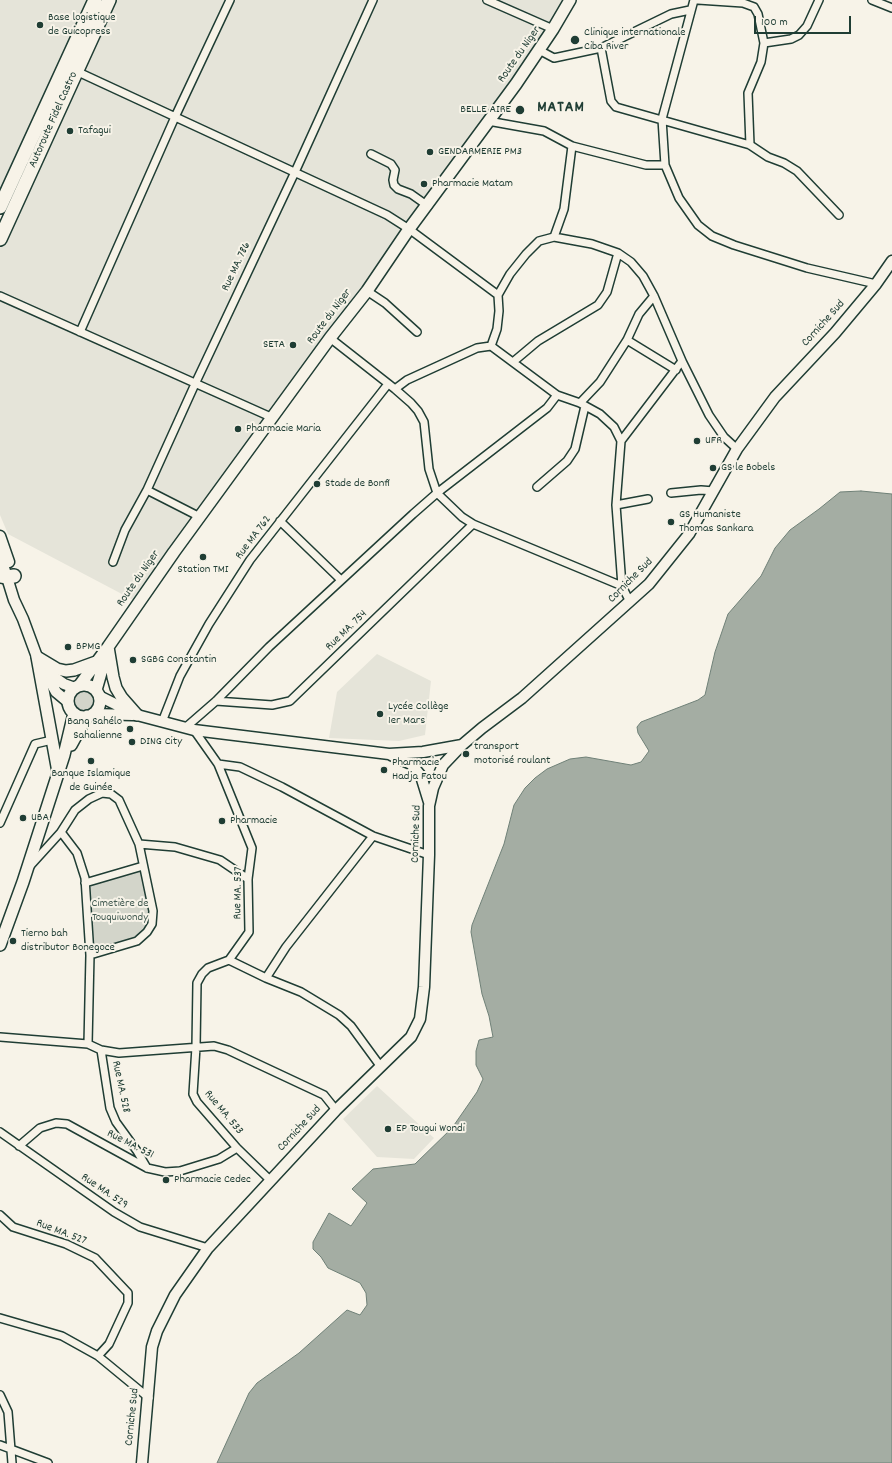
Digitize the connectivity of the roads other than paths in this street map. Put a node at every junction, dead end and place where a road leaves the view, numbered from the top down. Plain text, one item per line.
1 (95, 0) edge
2 (109, 0) edge
3 (230, 0) edge
4 (373, 0) edge
5 (487, 0) edge
6 (570, 0) edge
7 (694, 0) edge
8 (698, 0) edge
9 (819, 0) edge
10 (872, 0) edge
11 (892, 8) edge
12 (690, 10) junction
13 (553, 29) junction
14 (764, 43) junction
15 (601, 48) junction
16 (539, 50) junction
17 (76, 71) junction
18 (175, 117) junction
19 (662, 119) junction
20 (488, 121) junction
21 (750, 145) junction
22 (572, 146) junction
23 (371, 154) dead end
24 (665, 165) junction
25 (295, 172) junction
26 (428, 206) junction
27 (0, 207) edge
28 (839, 215) dead end
29 (409, 229) junction
30 (554, 237) junction
31 (0, 239) edge
32 (618, 253) junction
33 (892, 261) edge
34 (876, 284) junction
35 (367, 291) junction
36 (498, 295) junction
37 (0, 296) edge
38 (654, 296) junction
39 (80, 332) junction
40 (417, 332) dead end
41 (330, 338) junction
42 (627, 340) junction
43 (491, 346) junction
44 (682, 361) junction
45 (513, 362) junction
46 (676, 370) junction
47 (195, 384) junction
48 (388, 384) junction
49 (396, 389) junction
50 (557, 395) junction
51 (583, 404) junction
52 (273, 418) junction
53 (621, 441) junction
54 (737, 449) junction
55 (537, 487) dead end
56 (147, 490) junction
57 (714, 491) junction
58 (437, 493) junction
59 (671, 493) dead end
60 (648, 499) dead end
61 (616, 504) junction
62 (200, 517) junction
63 (280, 521) junction
64 (473, 524) junction
65 (0, 536) edge
66 (0, 555) edge
67 (113, 562) dead end
68 (7, 577) edge
69 (341, 580) junction
70 (622, 586) junction
71 (630, 602) junction
72 (108, 647) junction
73 (36, 657) junction
74 (96, 662) junction
75 (43, 669) junction
76 (77, 687) junction
77 (98, 693) junction
78 (216, 701) junction
79 (68, 702) junction
80 (74, 713) junction
81 (90, 715) junction
82 (137, 715) junction
83 (162, 722) junction
84 (189, 729) junction
85 (52, 740) junction
86 (462, 745) junction
87 (389, 754) junction
88 (64, 756) junction
89 (218, 764) junction
90 (58, 773) junction
91 (429, 806) junction
92 (0, 823) edge
93 (61, 832) junction
94 (373, 836) junction
95 (139, 844) junction
96 (429, 855) junction
97 (144, 866) junction
98 (28, 868) junction
99 (248, 878) junction
100 (85, 883) junction
101 (0, 945) edge
102 (90, 955) junction
103 (228, 960) junction
104 (266, 978) junction
105 (0, 1037) edge
106 (88, 1044) junction
107 (196, 1047) junction
108 (101, 1050) junction
109 (381, 1067) junction
110 (336, 1110) junction
111 (0, 1132) edge
112 (19, 1146) junction
113 (238, 1148) junction
114 (147, 1168) junction
115 (270, 1180) junction
116 (0, 1215) edge
117 (208, 1248) junction
118 (0, 1318) edge
119 (98, 1356) junction
120 (0, 1395) edge
121 (149, 1398) junction
122 (0, 1445) edge
123 (11, 1449) junction
124 (12, 1463) edge
125 (48, 1463) edge
126 (142, 1463) edge

1 - 27 highway, Autoroute Fidel Castro
2 - 17 highway, Autoroute Fidel Castro
3 - 18 street
4 - 25 street, Rue MA. 786
5 - 13 street
6 - 13 main road, Route du Niger
7 - 12 street
8 - 14 street
9 - 14 street
10 - 11 street
12 - 15 street
12 - 19 street
13 - 16 main road, Route du Niger
14 - 21 street
15 - 16 street
15 - 19 street
16 - 20 main road, Route du Niger
17 - 18 street
17 - 31 highway, Autoroute Fidel Castro
18 - 25 street
18 - 39 street
19 - 21 street
19 - 24 street
20 - 22 street
20 - 26 main road, Route du Niger
21 - 28 street
22 - 24 street
22 - 30 street
23 - 26 street
24 - 34 street
25 - 29 street
25 - 47 street, Rue MA. 786
26 - 29 main road, Route du Niger
29 - 35 main road, Route du Niger
29 - 36 street
30 - 32 street
30 - 36 street
32 - 38 street
32 - 45 street
33 - 34 main road, Corniche Sud
34 - 54 main road, Corniche Sud
35 - 40 street
35 - 41 main road, Route du Niger
36 - 43 street
37 - 39 street
38 - 42 street
38 - 44 street
39 - 47 street
41 - 48 street
41 - 52 main road, Route du Niger
42 - 46 street
42 - 51 street
43 - 45 street
43 - 49 street
44 - 46 street
44 - 54 street
45 - 50 street
46 - 53 street
47 - 52 street
47 - 56 street, Rue MA. 786
48 - 49 street
48 - 63 street, Rue MA 762
49 - 58 street
50 - 51 street
50 - 58 street
51 - 53 street
51 - 55 street
52 - 62 main road, Route du Niger
53 - 61 street
54 - 57 main road, Corniche Sud
56 - 62 street
56 - 67 street, Rue MA. 786
57 - 59 street
57 - 71 main road, Corniche Sud
58 - 64 street
58 - 69 street
60 - 61 street
61 - 70 street
62 - 72 main road, Route du Niger
63 - 69 street
63 - 83 street, Rue MA 762
64 - 70 street
64 - 78 street, Rue MA. 754
65 - 68 main road
66 - 68 main road
68 - 73 main road
69 - 78 street
70 - 71 street
71 - 86 main road, Corniche Sud
72 - 74 main road, Route du Niger
72 - 77 main road, Route du Niger
72 - 82 main road
73 - 74 main road
73 - 75 main road
73 - 85 main road
74 - 76 main road, Route du Niger
75 - 76 main road
75 - 79 main road
76 - 77 main road
76 - 79 main road
77 - 81 main road
77 - 82 main road
78 - 84 street
79 - 80 main road
80 - 81 main road
80 - 88 main road
81 - 82 main road
81 - 88 main road
82 - 83 main road
83 - 84 main road
84 - 87 main road
84 - 89 street, Rue MA. 537
85 - 90 main road
85 - 92 street
86 - 87 main road
86 - 91 main road, Corniche Sud
87 - 91 main road
88 - 90 main road
89 - 94 street
89 - 99 street, Rue MA. 537
90 - 98 main road
91 - 96 main road, Corniche Sud
93 - 95 street
93 - 98 street
93 - 100 street
94 - 96 street
94 - 104 street
95 - 97 street
95 - 99 street
96 - 109 main road, Corniche Sud
97 - 100 street
97 - 102 street
98 - 101 main road
99 - 103 street, Rue MA. 537
100 - 102 street
102 - 106 street
103 - 104 street
103 - 107 street
104 - 109 street
105 - 106 street
106 - 108 street
107 - 108 street
107 - 110 street
107 - 113 street, Rue MA. 533
108 - 114 street, Rue MA. 528
109 - 110 main road, Corniche Sud
110 - 115 main road, Corniche Sud
111 - 112 street, Rue MA. 529
112 - 114 street, Rue MA. 531
112 - 117 street, Rue MA. 529
113 - 114 street, Rue MA. 531
113 - 115 street, Rue MA. 533
115 - 117 main road, Corniche Sud
116 - 119 street, Rue MA. 527
117 - 121 main road, Corniche Sud
118 - 119 street
119 - 121 street
120 - 123 street
121 - 126 main road, Corniche Sud
122 - 123 street
123 - 124 street
123 - 125 street

